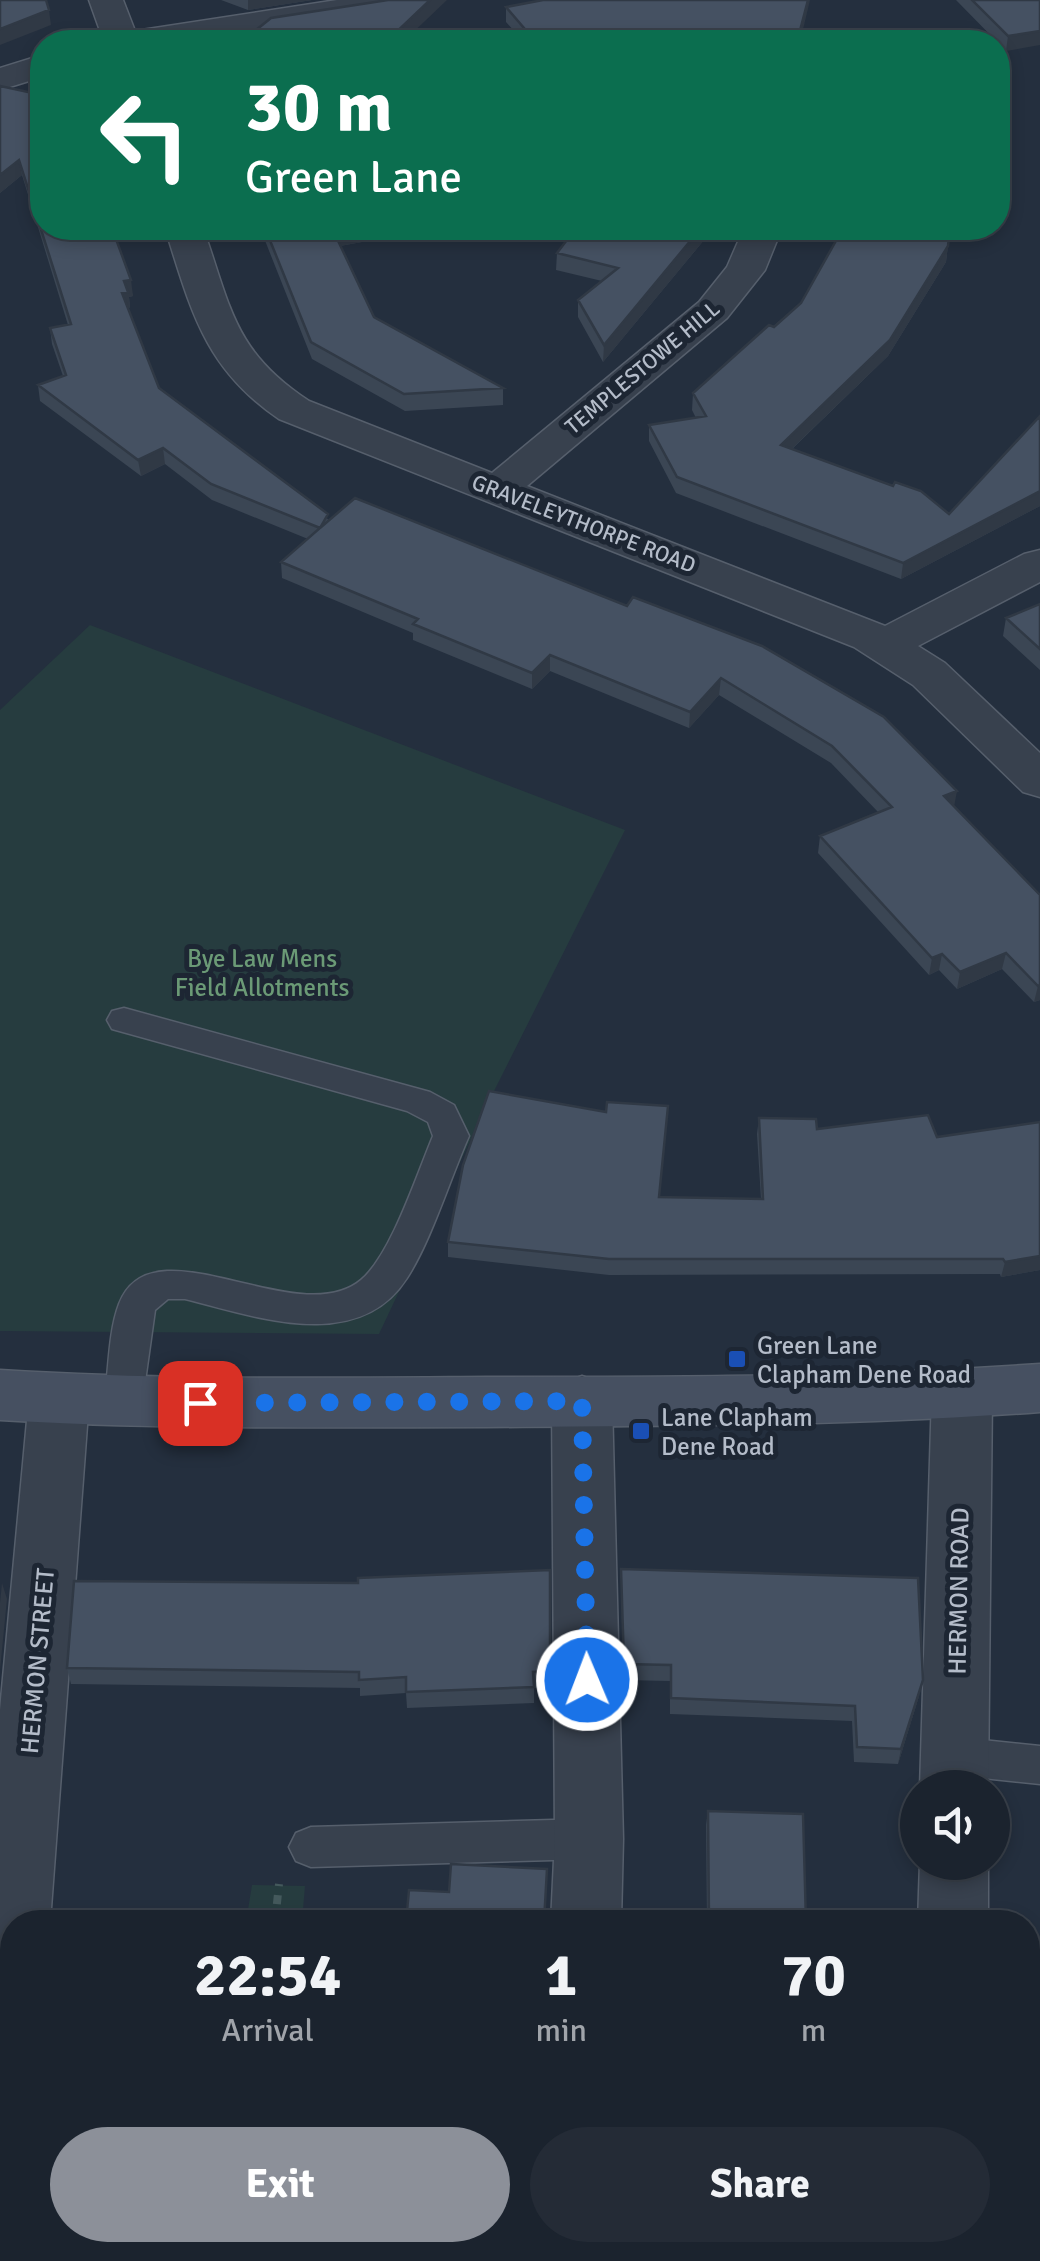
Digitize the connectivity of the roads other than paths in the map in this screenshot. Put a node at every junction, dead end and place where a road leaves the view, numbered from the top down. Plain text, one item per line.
1 (106, 0) edge
2 (403, 0) edge
3 (117, 30) edge
4 (211, 30) edge
5 (30, 70) edge
6 (0, 80) edge
7 (188, 240) edge
8 (758, 240) edge
9 (498, 489) junction
10 (1040, 564) edge
11 (885, 644) junction
12 (1040, 781) edge
13 (124, 1020) dead end
14 (1040, 1388) edge
15 (962, 1394) junction
16 (29, 1397) edge
17 (582, 1401) junction
18 (124, 1403) junction
19 (1040, 1765) edge
20 (954, 1770) edge
21 (979, 1770) edge
22 (589, 1839) junction
23 (311, 1847) dead end
24 (954, 1880) edge
25 (15, 1910) edge
26 (586, 1910) edge
27 (953, 1910) edge

1 - 3 street
2 - 4 street
5 - 6 street
7 - 9 street, GRAVELEYTHORPE ROAD
8 - 9 street, TEMPLESTOWE HILL
9 - 11 street, GRAVELEYTHORPE ROAD
10 - 11 street
11 - 12 street, GRAVELEYTHORPE ROAD
13 - 18 lane
14 - 15 street
15 - 17 street
15 - 20 street, HERMON ROAD
16 - 18 street
16 - 25 street, HERMON STREET
17 - 18 street
17 - 22 street
19 - 21 lane
22 - 23 lane
22 - 26 street
24 - 27 street

